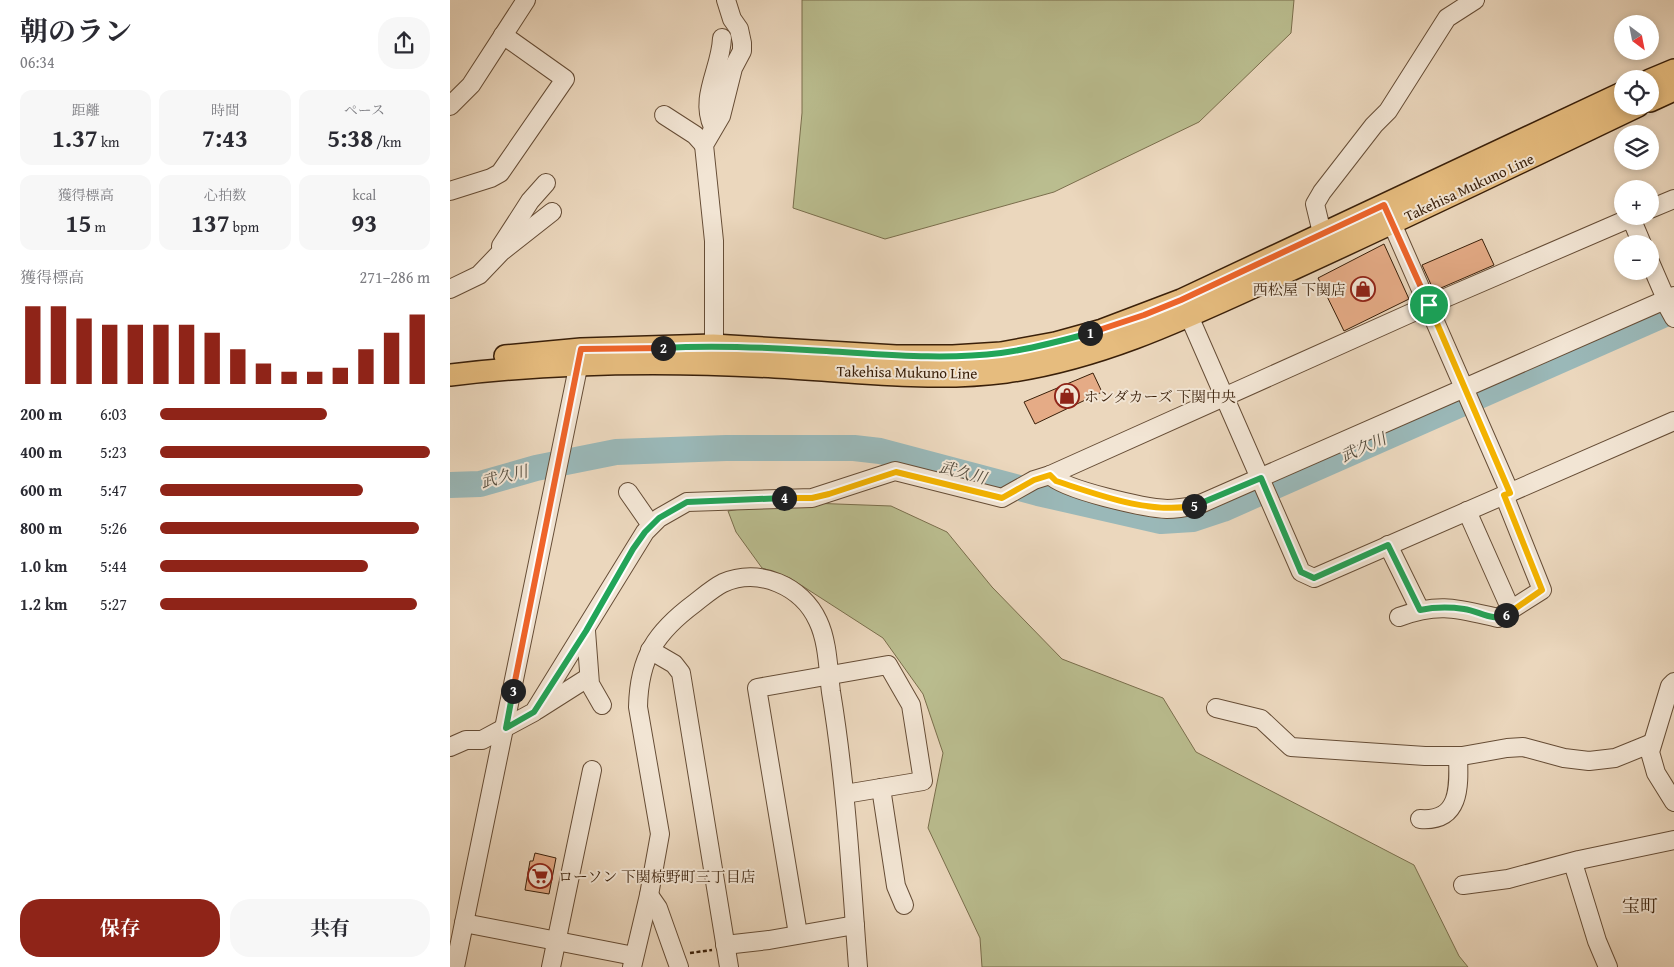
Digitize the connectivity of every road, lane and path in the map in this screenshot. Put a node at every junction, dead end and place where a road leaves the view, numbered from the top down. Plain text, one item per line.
1 (526, 0) edge
2 (726, 0) edge
3 (1475, 0) edge
4 (502, 35) junction
5 (722, 38) dead end
6 (1674, 70) edge
7 (1659, 76) edge
8 (1674, 90) edge
9 (1614, 97) edge
10 (1659, 97) edge
11 (450, 106) edge
12 (664, 114) dead end
13 (1617, 115) edge
14 (713, 128) junction
15 (704, 145) junction
16 (546, 184) dead end
17 (450, 191) edge
18 (1674, 199) edge
19 (1659, 205) edge
20 (552, 212) dead end
21 (1388, 214) junction
22 (1614, 225) edge
23 (1322, 233) junction
24 (493, 259) junction
25 (1658, 280) edge
26 (450, 289) edge
27 (1669, 303) edge
28 (1429, 305) junction
29 (1189, 316) junction
30 (714, 354) junction
31 (580, 357) junction
32 (450, 364) edge
33 (450, 375) edge
34 (1465, 390) junction
35 (1224, 397) junction
36 (1674, 421) edge
37 (1042, 477) junction
38 (1261, 480) junction
39 (628, 492) dead end
40 (1507, 494) junction
41 (1468, 511) junction
42 (651, 525) junction
43 (1388, 545) junction
44 (1420, 610) junction
45 (1511, 610) junction
46 (1399, 617) dead end
47 (586, 631) junction
48 (650, 650) junction
49 (828, 674) junction
50 (589, 677) junction
51 (1674, 682) edge
52 (602, 705) dead end
53 (1216, 708) dead end
54 (534, 712) junction
55 (506, 728) junction
56 (1652, 743) junction
57 (450, 747) edge
58 (1458, 756) junction
59 (592, 770) dead end
60 (881, 788) junction
61 (845, 794) junction
62 (1674, 802) edge
63 (1420, 819) dead end
64 (1674, 840) edge
65 (1573, 863) junction
66 (1463, 885) dead end
67 (649, 895) junction
68 (904, 905) dead end
69 (464, 923) junction
70 (855, 925) junction
71 (798, 934) junction
72 (1597, 940) junction
73 (557, 943) junction
74 (725, 945) junction
75 (683, 960) edge
76 (633, 962) edge
77 (455, 967) edge
78 (552, 967) edge
79 (729, 967) edge
80 (858, 967) edge
81 (1596, 967) edge
82 (1608, 967) edge

1 - 4 street
2 - 14 street
3 - 23 street
4 - 11 street
4 - 17 street
5 - 14 street
6 - 7 main road
8 - 10 main road
9 - 21 main road, Takehisa Mukuno Line
12 - 15 street
13 - 21 main road, Takehisa Mukuno Line
14 - 15 street
15 - 30 street
16 - 24 street
18 - 19 street
20 - 24 street
21 - 23 main road, Takehisa Mukuno Line
21 - 28 street
21 - 29 main road, Takehisa Mukuno Line
22 - 28 street
23 - 30 main road, Takehisa Mukuno Line
24 - 26 street
25 - 27 street
27 - 34 street
28 - 34 street
28 - 35 street
29 - 30 main road, Takehisa Mukuno Line
29 - 35 street
30 - 31 main road, Takehisa Mukuno Line
31 - 32 main road, Takehisa Mukuno Line
31 - 33 main road, Takehisa Mukuno Line
31 - 55 street
34 - 38 street
34 - 40 street
35 - 37 street
35 - 38 street
36 - 40 street
37 - 38 street
37 - 42 street
38 - 43 street
39 - 42 street
40 - 41 street
40 - 45 street
41 - 43 street
41 - 45 street
42 - 47 street
43 - 44 street
44 - 45 street
44 - 46 street
47 - 50 street
47 - 54 street
48 - 49 street
48 - 67 street
48 - 74 street
49 - 60 street
49 - 61 street
49 - 71 street
50 - 52 street
50 - 54 street
51 - 56 street
53 - 58 street
54 - 55 street
55 - 57 street
55 - 69 street
56 - 58 street
56 - 62 street
58 - 63 street
59 - 73 street
60 - 61 street
60 - 68 street
61 - 70 street
64 - 65 street
65 - 66 street
65 - 72 street
67 - 75 street
67 - 76 street
69 - 73 street
69 - 77 street
70 - 71 street
70 - 80 street
71 - 74 street
72 - 81 street
72 - 82 street
73 - 76 street
73 - 78 street
74 - 75 path
74 - 79 street

